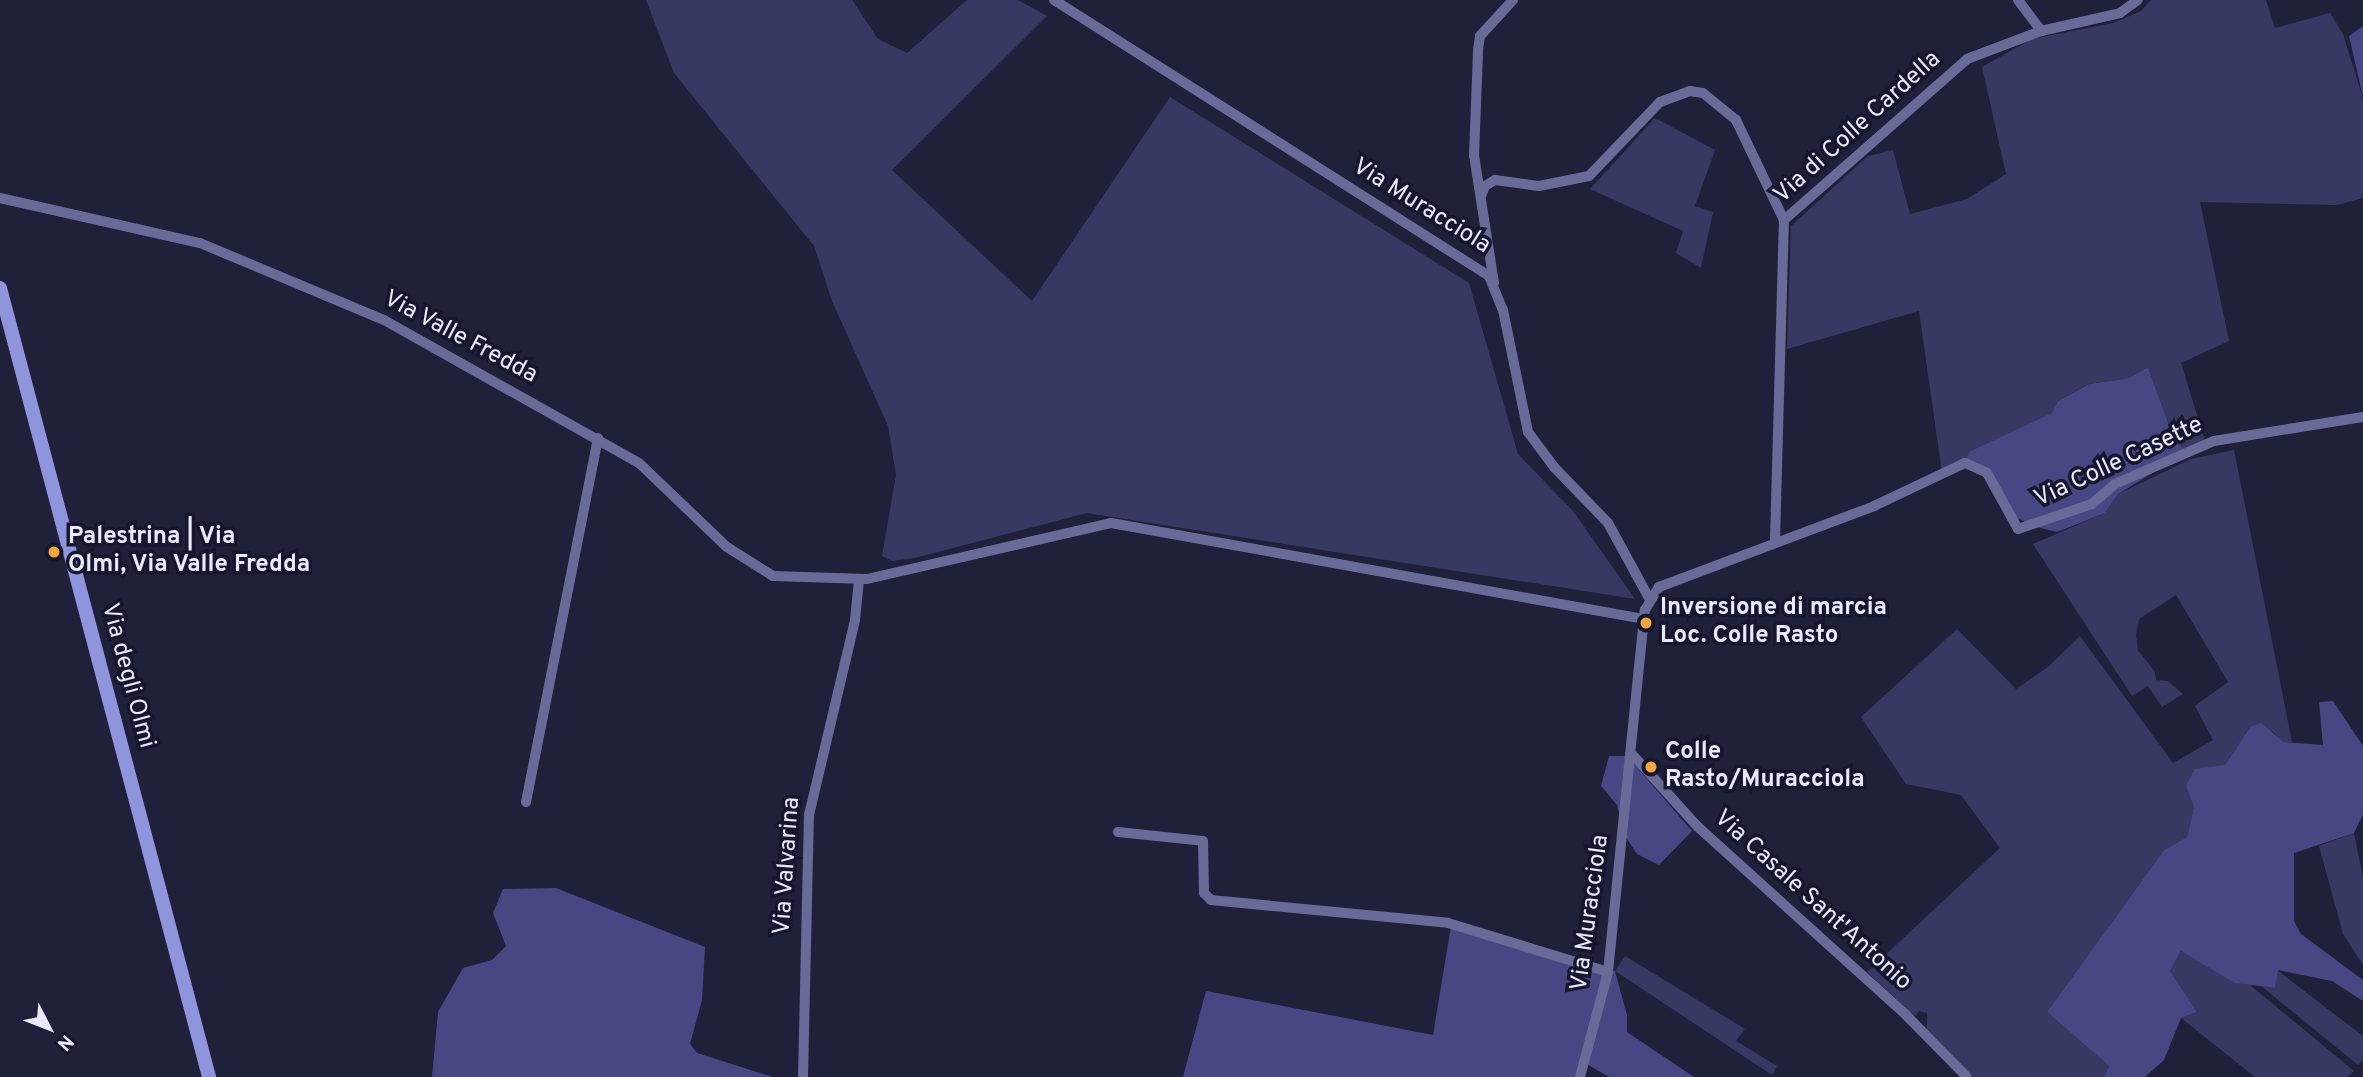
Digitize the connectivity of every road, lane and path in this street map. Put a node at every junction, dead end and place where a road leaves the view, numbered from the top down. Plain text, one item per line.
1 (1054, 0) edge
2 (1513, 0) edge
3 (2018, 0) edge
4 (2137, 0) edge
5 (2041, 31) junction
6 (1481, 196) junction
7 (0, 198) edge
8 (1784, 220) junction
9 (1495, 285) junction
10 (0, 288) edge
11 (2363, 417) edge
12 (598, 438) junction
13 (1775, 540) junction
14 (859, 580) junction
15 (1649, 598) junction
16 (1644, 619) junction
17 (1631, 753) junction
18 (526, 802) dead end
19 (1118, 832) dead end
20 (1608, 972) junction
21 (209, 1077) edge
22 (803, 1077) edge
23 (1580, 1077) edge
24 (1967, 1077) edge

1 - 9 street, Via Muracciola
2 - 6 street
3 - 5 street
4 - 5 street, Via di Colle Cardella
5 - 8 street, Via di Colle Cardella
6 - 8 street
6 - 9 street
7 - 12 street, Via Valle Fredda
8 - 13 street, Via di Colle Cardella
9 - 15 street, Via Muracciola
10 - 21 street, Via degli Olmi
11 - 13 street, Via Colle Casette
12 - 14 street, Via Valle Fredda
12 - 18 street
13 - 15 street
14 - 16 street, Via Valle Fredda
14 - 22 street, Via Valvarina
15 - 16 street, Via Muracciola
16 - 17 street, Via Muracciola
17 - 20 street, Via Muracciola
17 - 24 street, Via Casale Sant'Antonio
19 - 20 street
20 - 23 street, Via Muracciola

